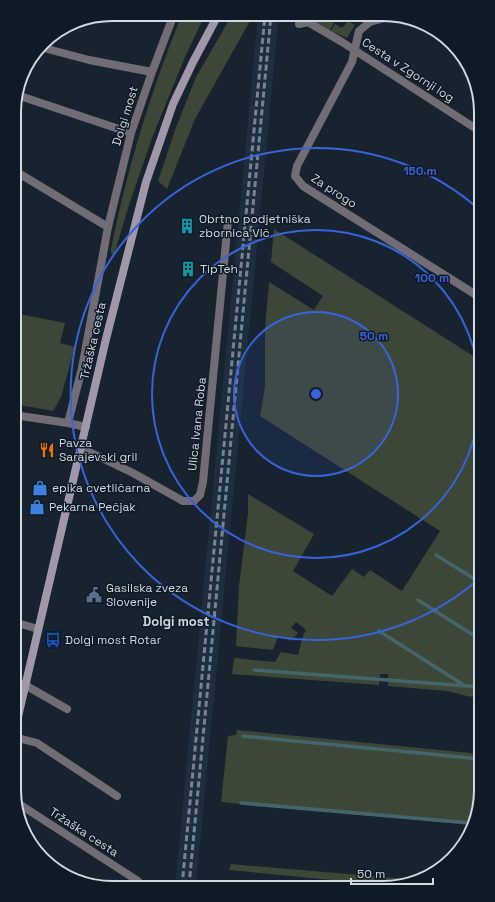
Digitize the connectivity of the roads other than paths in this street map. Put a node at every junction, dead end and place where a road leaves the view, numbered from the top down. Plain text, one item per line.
1 (171, 21) edge
2 (215, 21) edge
3 (374, 21) edge
4 (299, 24) dead end
5 (46, 49) edge
6 (354, 50) junction
7 (152, 72) junction
8 (23, 97) edge
9 (474, 127) edge
10 (131, 133) junction
11 (21, 175) edge
12 (228, 221) dead end
13 (108, 227) junction
14 (474, 294) edge
15 (21, 417) edge
16 (68, 423) junction
17 (86, 427) junction
18 (81, 448) junction
19 (21, 624) edge
20 (38, 629) junction
21 (21, 684) edge
22 (25, 685) junction
23 (21, 703) edge
24 (67, 709) dead end
25 (21, 739) edge
26 (117, 796) dead end
27 (23, 806) edge
28 (136, 881) edge

1 - 7 street, Dolgi most
2 - 17 main road, Tržaška cesta
3 - 6 street
4 - 6 street, Cesta v Zgornji log
5 - 7 street
6 - 9 street, Cesta v Zgornji log
6 - 14 street, Za progo
7 - 10 street, Dolgi most
8 - 10 street
10 - 13 street, Dolgi most
11 - 13 street
12 - 18 street, Ulica Ivana Roba
13 - 16 street, Dolgi most
15 - 16 street
16 - 17 street
17 - 18 main road, Tržaška cesta
18 - 20 main road, Tržaška cesta
19 - 20 street
20 - 22 main road, Tržaška cesta
21 - 22 street
22 - 23 main road, Tržaška cesta
22 - 24 street
25 - 26 street
27 - 28 street, Tržaška cesta

